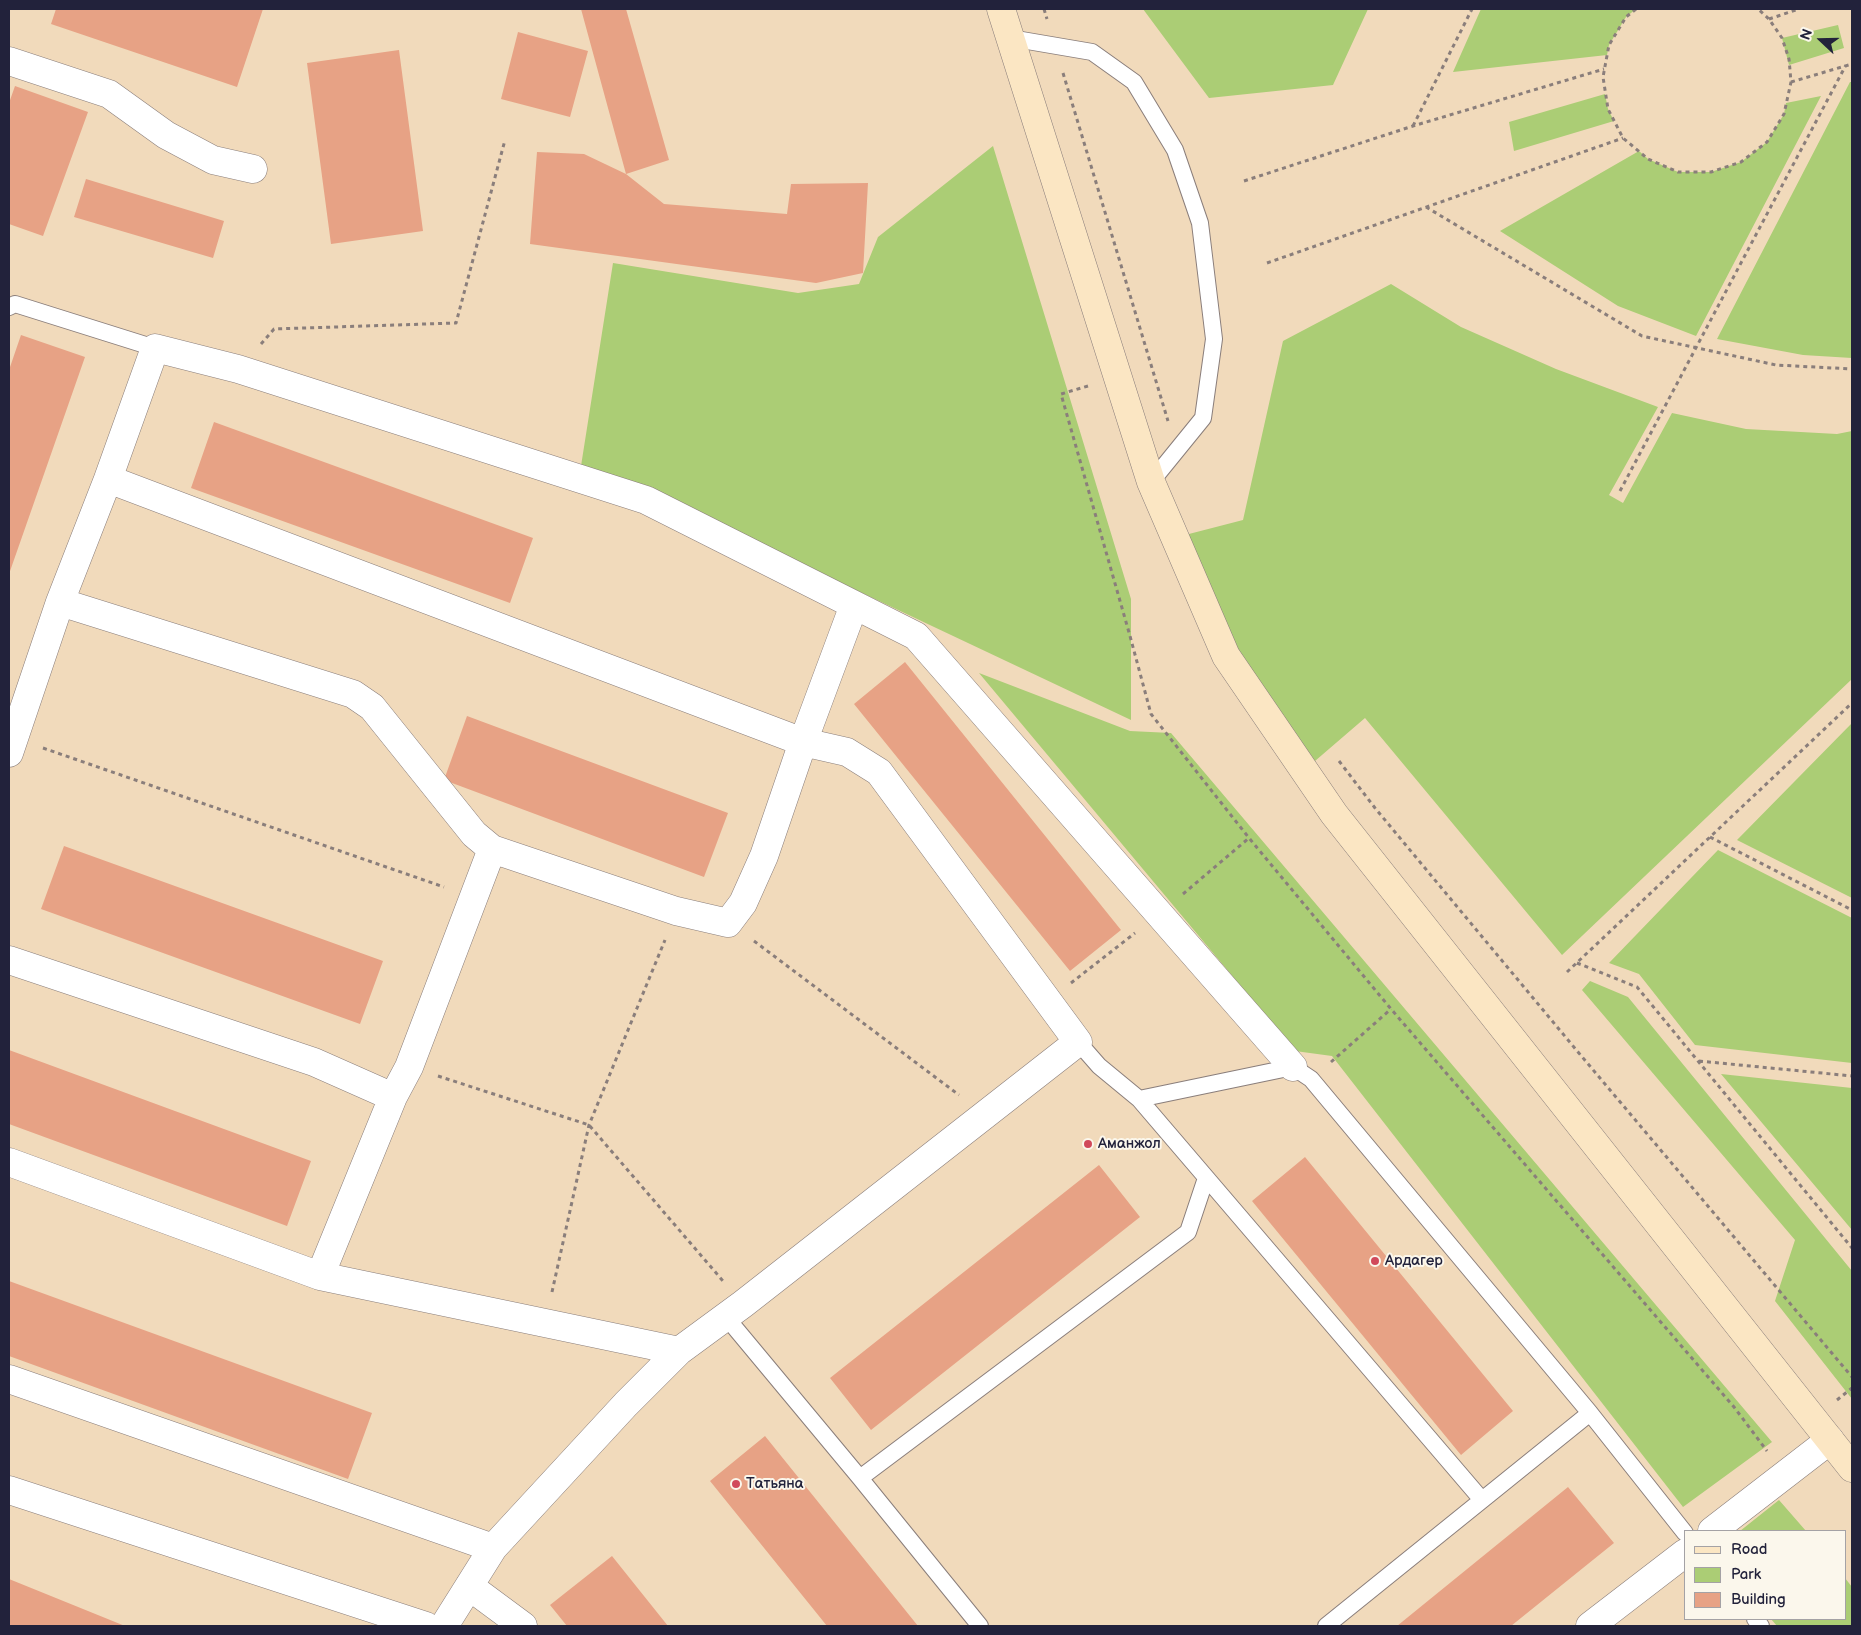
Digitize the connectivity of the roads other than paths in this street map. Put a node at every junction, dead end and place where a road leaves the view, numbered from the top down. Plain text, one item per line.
1 (1001, 9) edge
2 (1010, 38) junction
3 (9, 61) edge
4 (253, 168) dead end
5 (9, 307) edge
6 (155, 348) junction
7 (108, 480) junction
8 (1151, 482) junction
9 (60, 602) junction
10 (854, 605) junction
11 (13, 730) edge
12 (803, 742) junction
13 (492, 850) junction
14 (9, 960) edge
15 (1078, 1042) junction
16 (1302, 1073) junction
17 (393, 1097) junction
18 (1139, 1099) junction
19 (9, 1162) edge
20 (1206, 1178) junction
21 (320, 1276) junction
22 (734, 1311) junction
23 (679, 1351) junction
24 (9, 1379) edge
25 (1590, 1413) junction
26 (1830, 1440) junction
27 (1852, 1468) edge
28 (860, 1478) junction
29 (9, 1490) edge
30 (1482, 1500) junction
31 (1713, 1530) edge
32 (1684, 1532) edge
33 (493, 1548) junction
34 (1684, 1554) edge
35 (469, 1586) junction
36 (426, 1626) edge
37 (444, 1626) edge
38 (523, 1626) edge
39 (980, 1626) edge
40 (1326, 1626) edge
41 (1590, 1626) edge

1 - 2 main road
2 - 8 main road
2 - 8 lane
3 - 4 street
5 - 6 lane
6 - 7 street
6 - 10 street
7 - 9 street
7 - 12 street
8 - 26 main road
9 - 11 street
9 - 13 street
10 - 12 street
10 - 16 street
12 - 13 street
12 - 15 street
13 - 17 street
14 - 17 street
15 - 18 lane
15 - 22 street
16 - 18 lane
16 - 25 lane
17 - 21 street
18 - 20 lane
19 - 21 street
20 - 28 lane
20 - 30 lane
21 - 23 street
22 - 23 street
22 - 28 lane
23 - 33 street
24 - 33 street
25 - 30 lane
25 - 32 lane
26 - 27 main road
26 - 31 street
28 - 39 lane
29 - 36 street
30 - 40 lane
33 - 35 street
34 - 41 street
35 - 37 street
35 - 38 street

